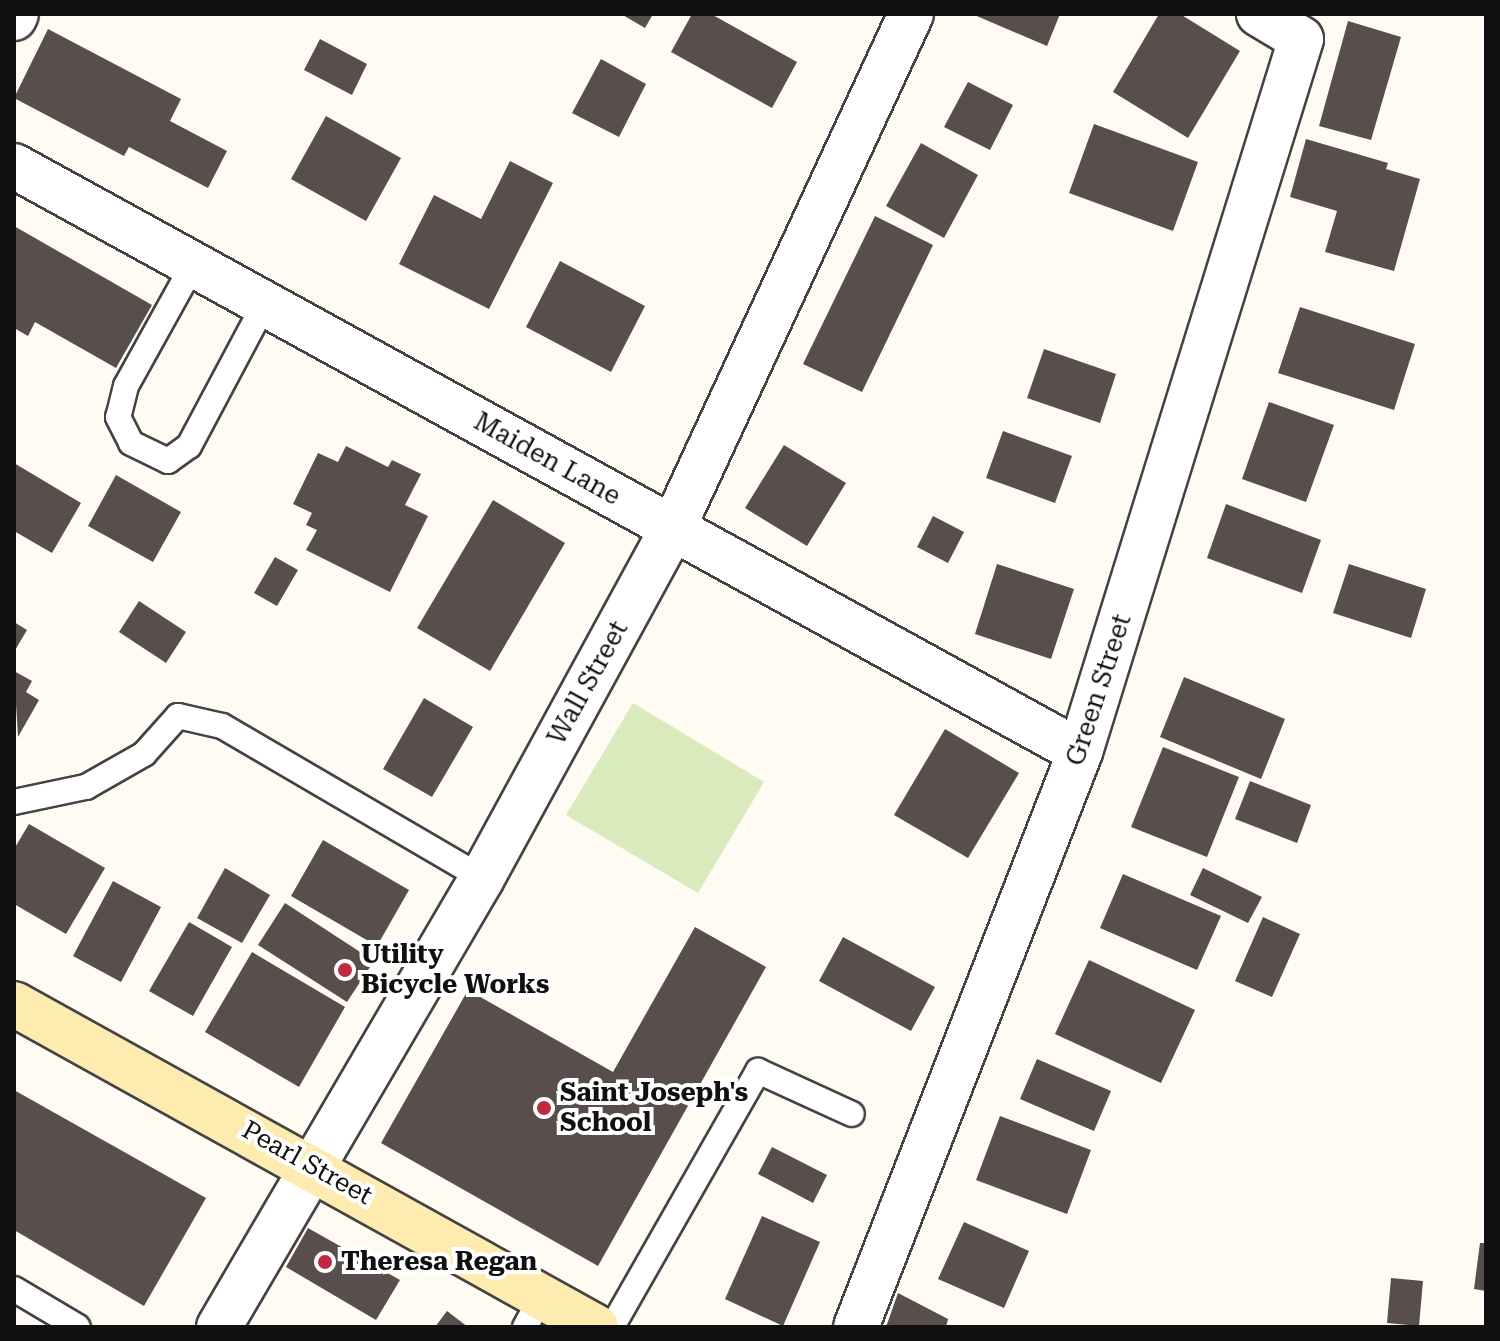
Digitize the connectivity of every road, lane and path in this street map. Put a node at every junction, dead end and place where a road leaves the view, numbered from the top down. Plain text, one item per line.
1 (911, 14) edge
2 (1259, 14) edge
3 (14, 166) edge
4 (193, 265) junction
5 (265, 303) junction
6 (673, 528) junction
7 (1080, 752) junction
8 (14, 802) edge
9 (482, 878) junction
10 (14, 1004) edge
11 (852, 1114) dead end
12 (314, 1166) junction
13 (14, 1289) edge
14 (534, 1312) edge
15 (78, 1327) edge
16 (219, 1327) edge
17 (596, 1327) edge
18 (612, 1327) edge
19 (856, 1327) edge

1 - 6 street, Wall Street
2 - 7 street, Green Street
3 - 4 street, Maiden Lane
4 - 5 street, Maiden Lane
4 - 5 lane
5 - 6 street, Maiden Lane
6 - 7 street, Maiden Lane
6 - 9 street, Wall Street
7 - 19 street, Green Street
8 - 9 lane
9 - 12 street, Wall Street
10 - 12 main road, Pearl Street
11 - 18 lane
12 - 14 main road, Pearl Street
12 - 16 street, Wall Street
13 - 15 lane
14 - 17 main road, Pearl Street

